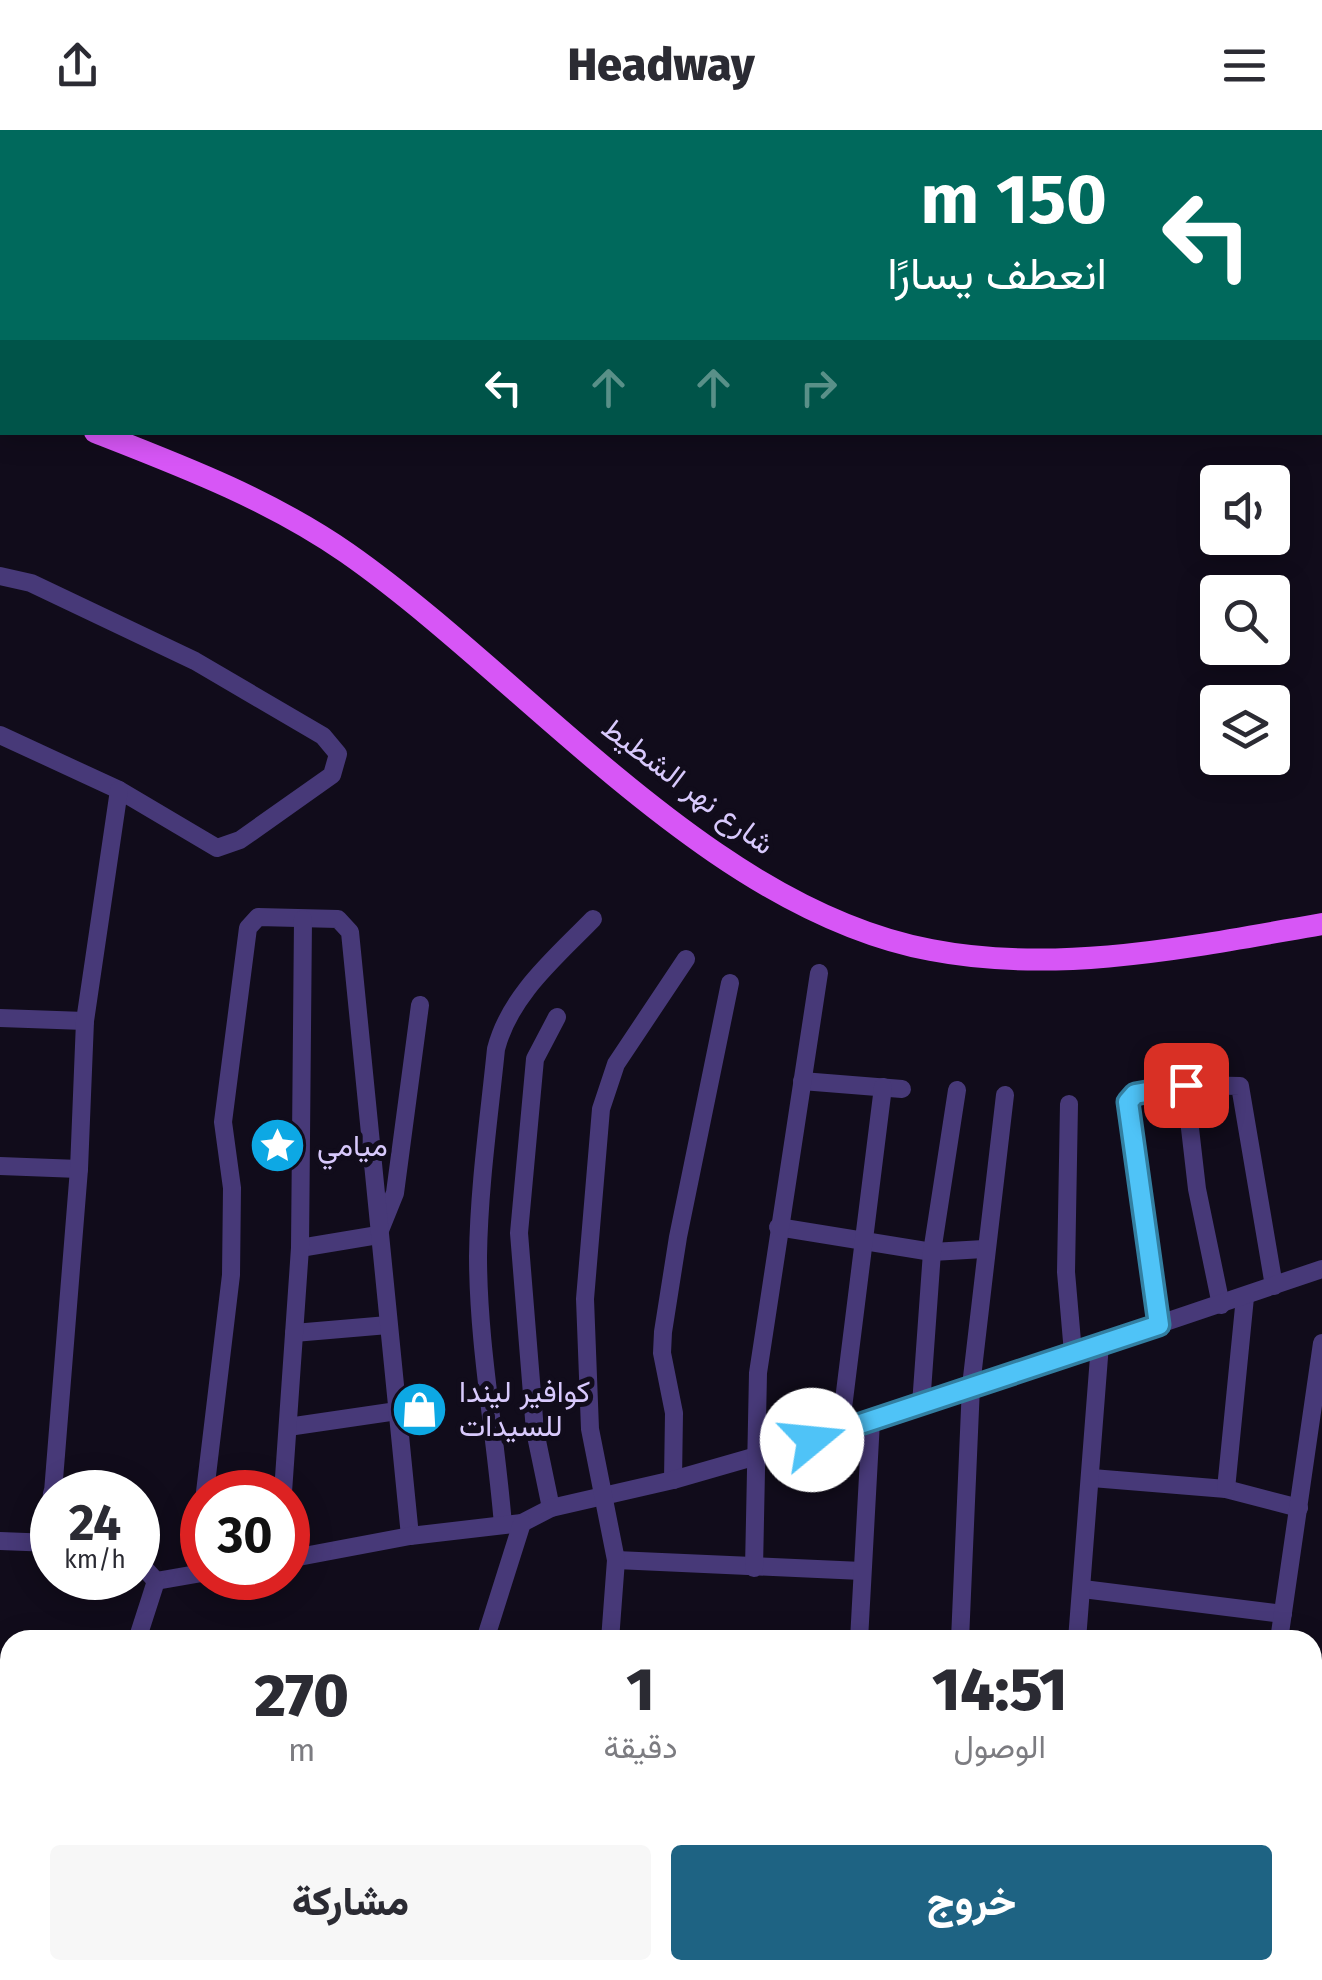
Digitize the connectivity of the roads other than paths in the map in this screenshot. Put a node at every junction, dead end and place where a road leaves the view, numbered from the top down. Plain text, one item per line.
1 (102, 435) edge
2 (0, 576) edge
3 (0, 735) edge
4 (119, 790) junction
5 (302, 920) junction
6 (593, 920) dead end
7 (1322, 924) edge
8 (686, 959) dead end
9 (819, 973) dead end
10 (730, 983) dead end
11 (420, 1005) dead end
12 (558, 1017) dead end
13 (0, 1018) edge
14 (85, 1021) junction
15 (802, 1081) junction
16 (1186, 1085) junction
17 (957, 1090) dead end
18 (1005, 1095) dead end
19 (1069, 1104) dead end
20 (0, 1166) edge
21 (80, 1170) junction
22 (778, 1228) junction
23 (378, 1235) junction
24 (864, 1243) junction
25 (300, 1248) junction
26 (984, 1249) junction
27 (932, 1252) junction
28 (1322, 1266) edge
29 (1274, 1286) junction
30 (1244, 1298) junction
31 (1221, 1305) junction
32 (388, 1325) junction
33 (1159, 1325) junction
34 (294, 1333) junction
35 (1322, 1343) edge
36 (1100, 1344) junction
37 (1073, 1352) junction
38 (971, 1386) junction
39 (921, 1405) junction
40 (397, 1411) junction
41 (871, 1421) junction
42 (288, 1427) junction
43 (840, 1432) junction
44 (755, 1457) junction
45 (54, 1470) edge
46 (208, 1470) edge
47 (285, 1470) edge
48 (1092, 1478) junction
49 (673, 1480) junction
50 (1226, 1488) junction
51 (606, 1499) junction
52 (552, 1508) junction
53 (1298, 1508) junction
54 (512, 1524) junction
55 (410, 1536) junction
56 (0, 1541) edge
57 (30, 1542) edge
58 (310, 1555) edge
59 (616, 1560) junction
60 (754, 1568) junction
61 (862, 1571) junction
62 (1082, 1589) junction
63 (150, 1600) edge
64 (1283, 1614) junction
65 (140, 1630) edge
66 (488, 1630) edge
67 (611, 1630) edge
68 (859, 1630) edge
69 (960, 1630) edge
70 (1078, 1630) edge
71 (1281, 1630) edge

1 - 7 main road, شارع نهر الشطيط
2 - 4 street
3 - 4 street
4 - 14 street
5 - 23 street
5 - 25 street
5 - 46 street
6 - 54 street
8 - 51 street
9 - 15 street
10 - 49 street
11 - 23 street
12 - 52 street
13 - 14 street
14 - 21 street
15 - 22 street
15 - 24 street
16 - 29 street
16 - 31 street
16 - 33 street
17 - 27 street
18 - 26 street
19 - 37 street
20 - 21 street
21 - 45 street
22 - 24 street
22 - 44 street
23 - 25 street
23 - 32 street
24 - 27 street
24 - 43 street
25 - 34 street
26 - 27 street
26 - 38 street
27 - 39 street
28 - 29 street
29 - 30 street
30 - 31 street
30 - 50 street
31 - 33 street
32 - 34 street
32 - 40 street
33 - 36 street
34 - 42 street
35 - 53 street
36 - 37 street
36 - 48 street
37 - 38 street
38 - 39 street
38 - 69 street
39 - 41 street
40 - 42 street
40 - 55 street
41 - 43 street
41 - 61 street
42 - 47 street
43 - 44 street
44 - 49 street
44 - 60 street
48 - 50 street
48 - 62 street
49 - 51 street
50 - 53 street
51 - 52 street
51 - 59 street
52 - 54 street
53 - 64 street
54 - 55 street
54 - 66 street
55 - 58 street
56 - 57 street
59 - 60 street
59 - 67 street
60 - 61 street
61 - 68 street
62 - 64 street
62 - 70 street
63 - 65 street
64 - 71 street

